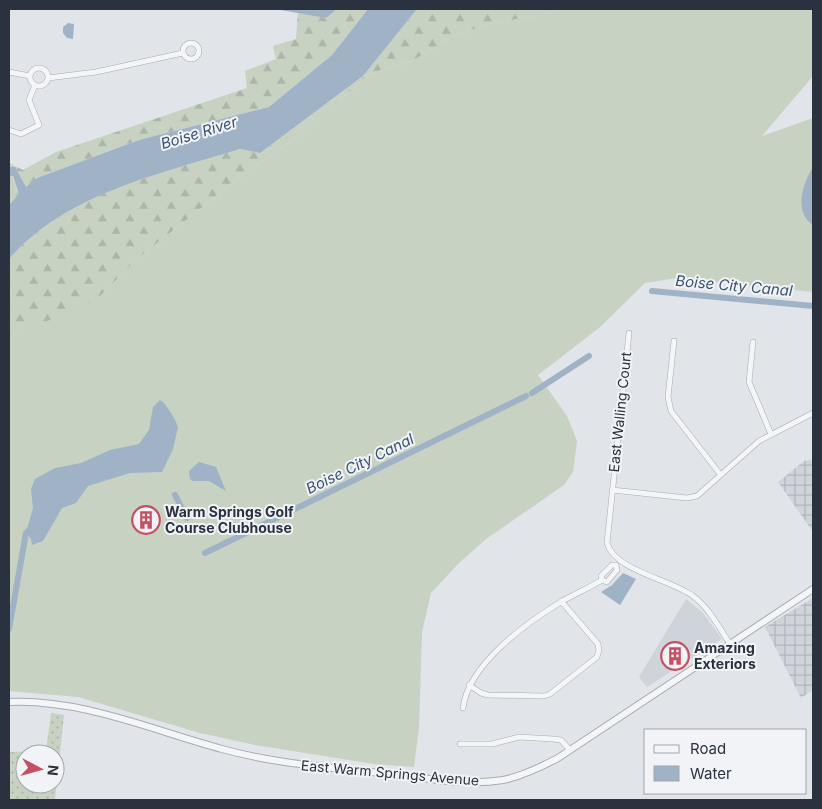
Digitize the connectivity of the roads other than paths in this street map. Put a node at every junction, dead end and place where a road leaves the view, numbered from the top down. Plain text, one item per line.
1 (183, 53) dead end
2 (9, 72) edge
3 (30, 76) junction
4 (48, 78) junction
5 (35, 85) junction
6 (9, 130) edge
7 (629, 334) dead end
8 (674, 341) dead end
9 (753, 342) dead end
10 (813, 412) edge
11 (771, 434) junction
12 (720, 474) junction
13 (612, 490) junction
14 (618, 563) junction
15 (813, 589) edge
16 (561, 602) junction
17 (730, 644) junction
18 (469, 685) junction
19 (9, 702) edge
20 (463, 708) dead end
21 (460, 744) dead end
22 (570, 750) junction

1 - 4 street
2 - 3 street
3 - 4 street
3 - 5 street
4 - 5 street
5 - 6 street
7 - 13 street, East Walling Court
8 - 12 street
9 - 11 street
10 - 11 street
11 - 12 street
12 - 13 street
13 - 14 street, East Walling Court
14 - 16 street
14 - 17 street
15 - 17 street, East Warm Springs Avenue
16 - 18 street
16 - 18 street
17 - 22 street, East Warm Springs Avenue
18 - 20 street
19 - 22 street, East Warm Springs Avenue
21 - 22 street

